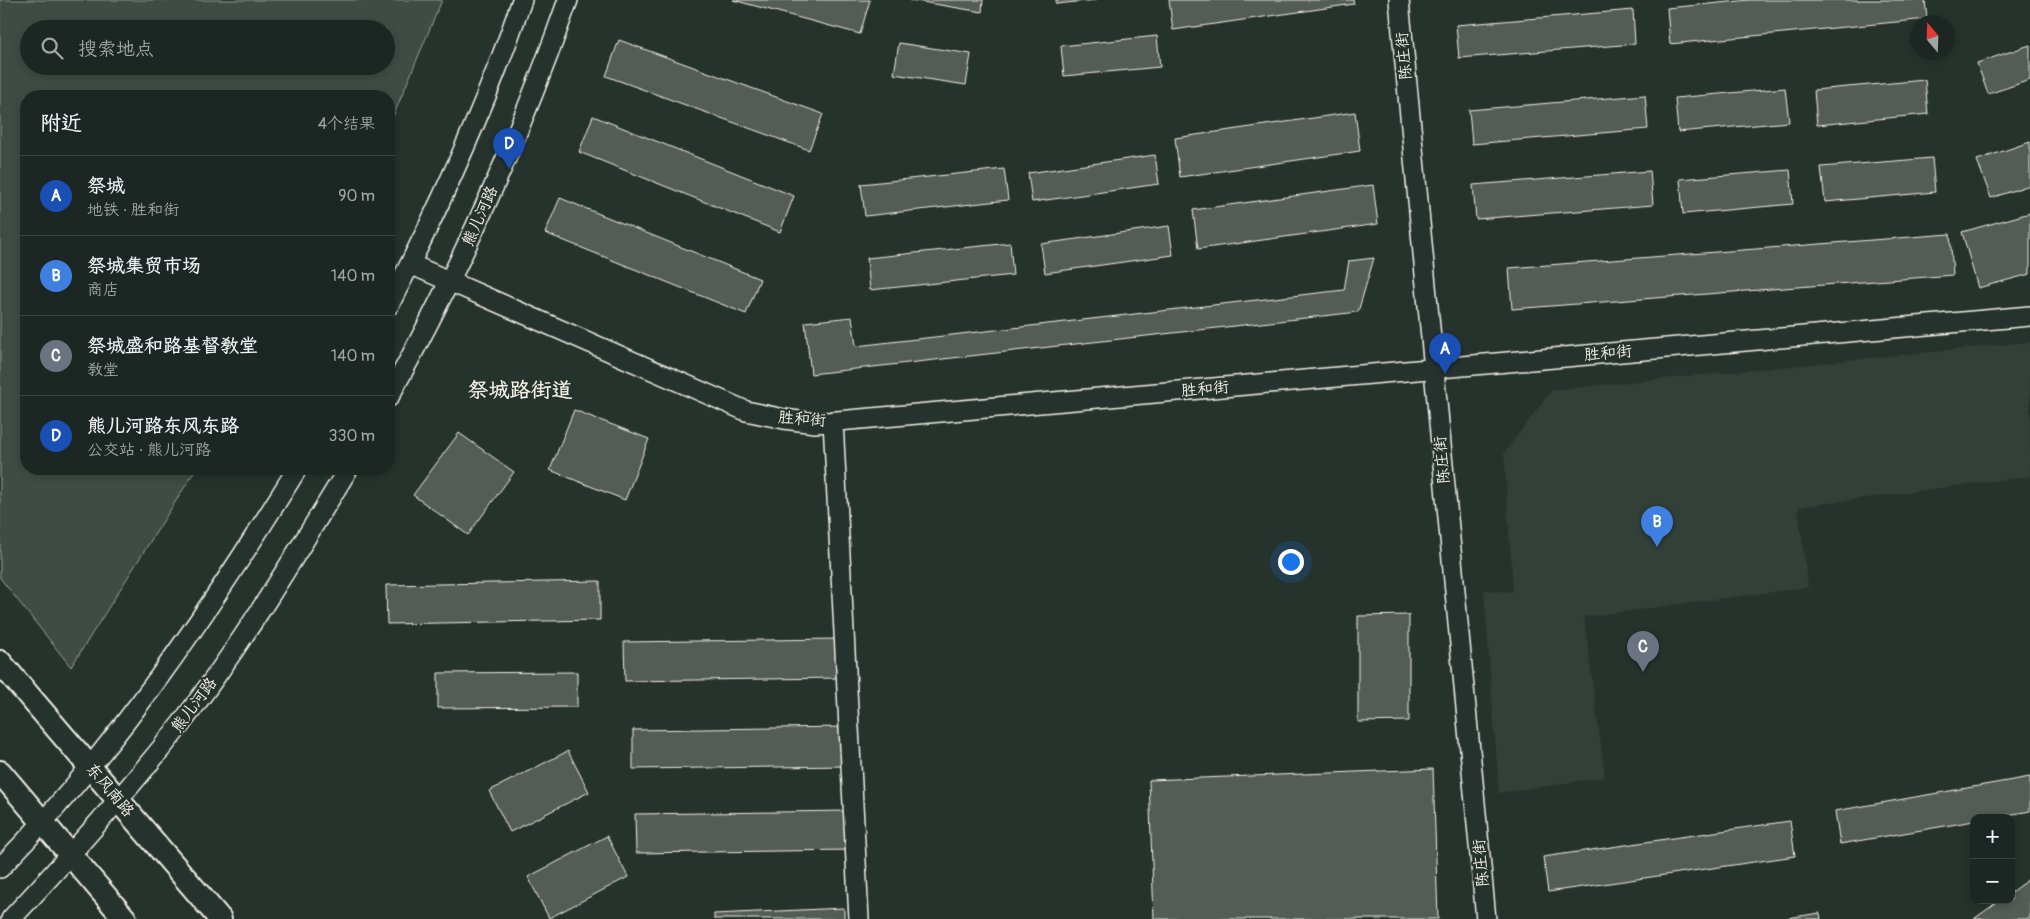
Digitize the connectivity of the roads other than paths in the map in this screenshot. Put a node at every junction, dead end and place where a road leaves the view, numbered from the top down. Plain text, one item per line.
1 (522, 0) edge
2 (568, 0) edge
3 (1399, 0) edge
4 (410, 264) junction
5 (449, 282) junction
6 (395, 293) edge
7 (2030, 316) edge
8 (1434, 369) junction
9 (395, 386) edge
10 (833, 421) junction
11 (293, 475) edge
12 (344, 475) edge
13 (0, 662) edge
14 (90, 767) junction
15 (0, 772) edge
16 (118, 799) junction
17 (43, 823) junction
18 (70, 854) junction
19 (0, 868) edge
20 (11, 919) edge
21 (126, 919) edge
22 (220, 919) edge
23 (859, 919) edge
24 (1486, 919) edge

1 - 4 street
2 - 5 street, 熊儿河路
3 - 8 street, 陈庄街
4 - 5 street, 胜和街
4 - 6 street
5 - 9 street, 熊儿河路
5 - 10 street, 胜和街
7 - 8 street, 胜和街
8 - 10 street, 胜和街
8 - 24 street, 陈庄街
10 - 23 street
11 - 14 street
12 - 16 street, 熊儿河路
13 - 14 main road, 东风南路
14 - 16 main road, 东风南路
14 - 17 street
15 - 17 main road
16 - 18 street, 熊儿河路
16 - 22 main road, 东风南路
17 - 18 main road
17 - 19 street
18 - 20 street, 熊儿河路
18 - 21 main road

